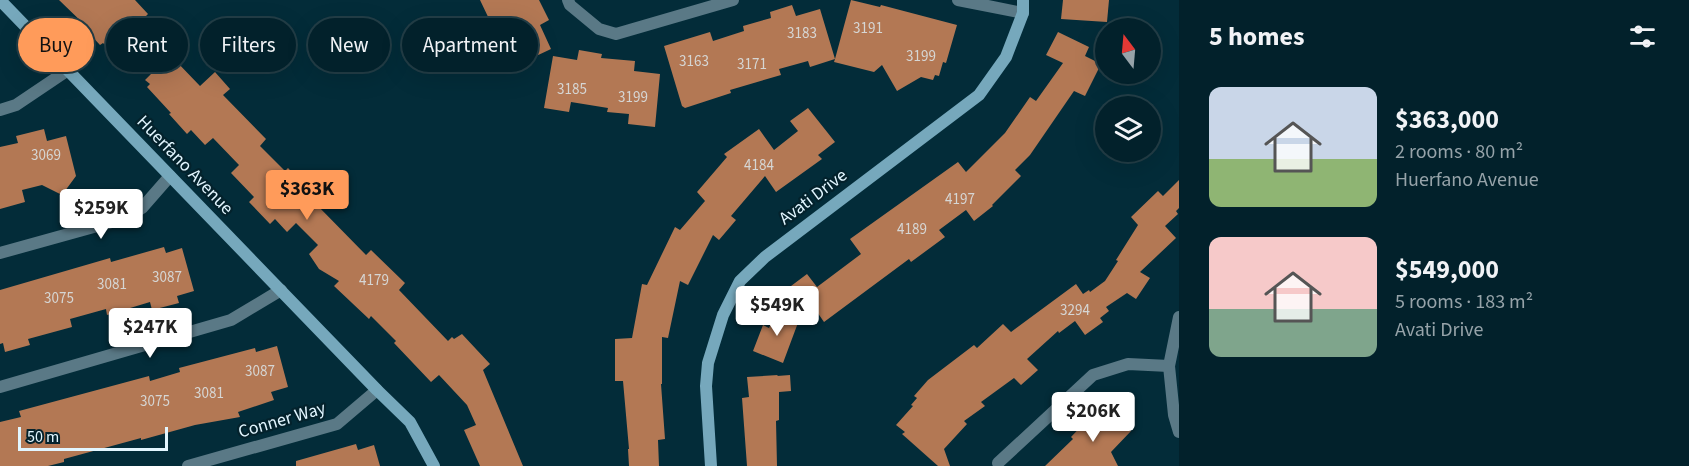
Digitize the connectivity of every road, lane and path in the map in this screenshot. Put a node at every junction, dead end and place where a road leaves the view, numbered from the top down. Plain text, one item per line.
1 (0, 0) edge
2 (568, 0) edge
3 (733, 0) edge
4 (958, 0) edge
5 (1023, 0) edge
6 (1023, 14) junction
7 (18, 19) edge
8 (65, 72) edge
9 (70, 72) edge
10 (0, 110) edge
11 (170, 176) junction
12 (0, 253) edge
13 (281, 290) junction
14 (1179, 317) edge
15 (1168, 366) junction
16 (0, 387) edge
17 (377, 390) junction
18 (1179, 432) edge
19 (998, 463) dead end
20 (188, 466) edge
21 (434, 466) edge
22 (711, 466) edge

1 - 7 street, Huerfano Avenue
2 - 3 street
4 - 6 street
5 - 6 street, Avati Drive
6 - 22 street, Avati Drive
8 - 10 street
9 - 11 street, Huerfano Avenue
11 - 12 street
11 - 13 street, Huerfano Avenue
13 - 16 street
13 - 17 street, Huerfano Avenue
14 - 15 street
15 - 18 street
15 - 19 street
17 - 20 street, Conner Way
17 - 21 street, Huerfano Avenue

